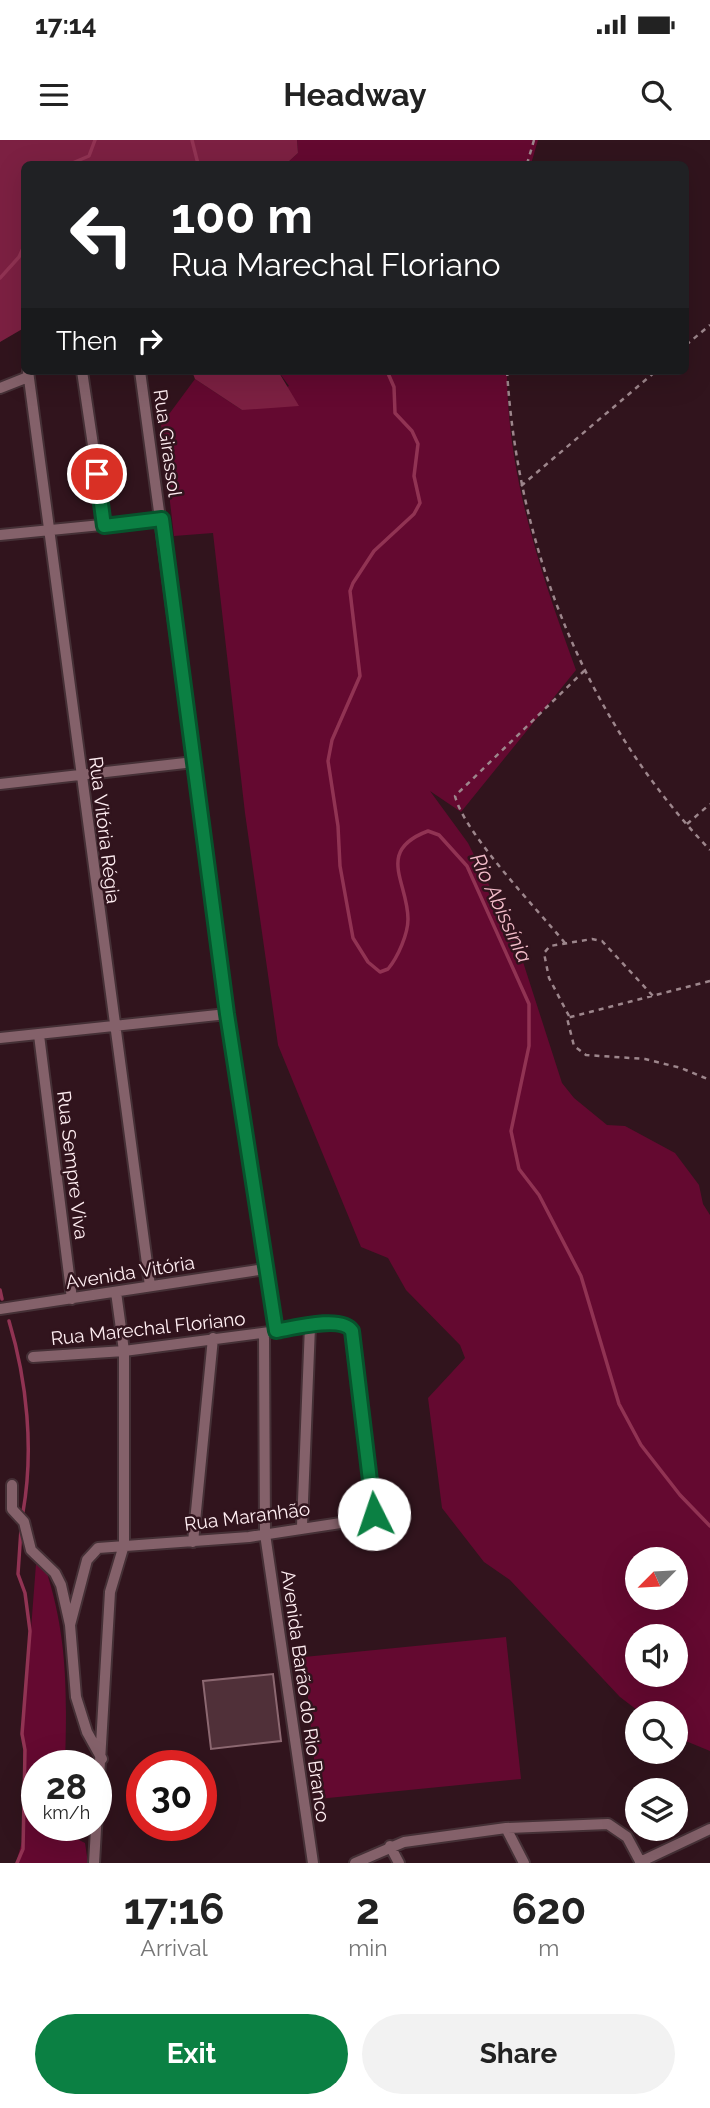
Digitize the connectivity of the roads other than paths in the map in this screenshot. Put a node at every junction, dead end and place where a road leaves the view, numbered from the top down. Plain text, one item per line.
1 (26, 375) edge
2 (28, 375) edge
3 (83, 375) edge
4 (142, 375) edge
5 (0, 388) edge
6 (162, 519) junction
7 (104, 526) junction
8 (51, 531) junction
9 (0, 535) edge
10 (194, 762) junction
11 (80, 777) junction
12 (0, 784) edge
13 (227, 1014) junction
14 (113, 1026) junction
15 (39, 1035) junction
16 (0, 1038) edge
17 (265, 1269) junction
18 (149, 1286) junction
19 (116, 1292) junction
20 (72, 1299) junction
21 (0, 1309) edge
22 (310, 1326) junction
23 (270, 1332) junction
24 (213, 1338) junction
25 (124, 1350) junction
26 (33, 1357) dead end
27 (12, 1485) dead end
28 (374, 1514) joint
29 (302, 1526) junction
30 (265, 1534) junction
31 (193, 1542) junction
32 (124, 1545) junction
33 (70, 1625) junction
34 (97, 1750) edge
35 (102, 1750) edge
36 (506, 1828) junction
37 (710, 1829) edge
38 (96, 1841) edge
39 (390, 1846) junction
40 (94, 1863) edge
41 (313, 1863) edge
42 (355, 1863) edge
43 (399, 1863) edge
44 (524, 1863) edge
45 (641, 1863) edge

1 - 5 street
2 - 8 street, Rua Vitória Régia
3 - 7 street
4 - 6 street, Rua Girassol
6 - 7 street
6 - 10 street, Rua Girassol
7 - 8 street
8 - 9 street
8 - 11 street, Rua Vitória Régia
10 - 11 street
10 - 13 street, Rua Girassol
11 - 12 street
11 - 14 street, Rua Vitória Régia
13 - 14 street
13 - 17 street, Rua Girassol
14 - 15 street
14 - 18 street, Rua Vitória Régia
15 - 16 street
15 - 20 street, Rua Sempre Viva
17 - 18 street, Avenida Vitória
17 - 23 street, Rua Girassol
18 - 19 street, Avenida Vitória
19 - 20 street, Avenida Vitória
19 - 25 street
20 - 21 street, Avenida Vitória
22 - 23 street, Rua Marechal Floriano
22 - 28 street, Rua Marechal Floriano
22 - 29 street
23 - 24 street, Rua Marechal Floriano
23 - 30 street, Avenida Barão do Rio Branco
24 - 25 street, Rua Marechal Floriano
24 - 31 street
25 - 26 street, Rua Marechal Floriano
25 - 32 street
27 - 33 street
28 - 29 street, Rua Maranhão
29 - 30 street, Rua Maranhão
30 - 31 street, Rua Maranhão
30 - 41 street, Avenida Barão do Rio Branco
31 - 32 street, Rua Maranhão
32 - 33 street, Rua Maranhão
32 - 35 street
33 - 34 street
36 - 39 street
36 - 44 street
36 - 45 street
37 - 45 street
38 - 40 street
39 - 42 street
39 - 43 street

